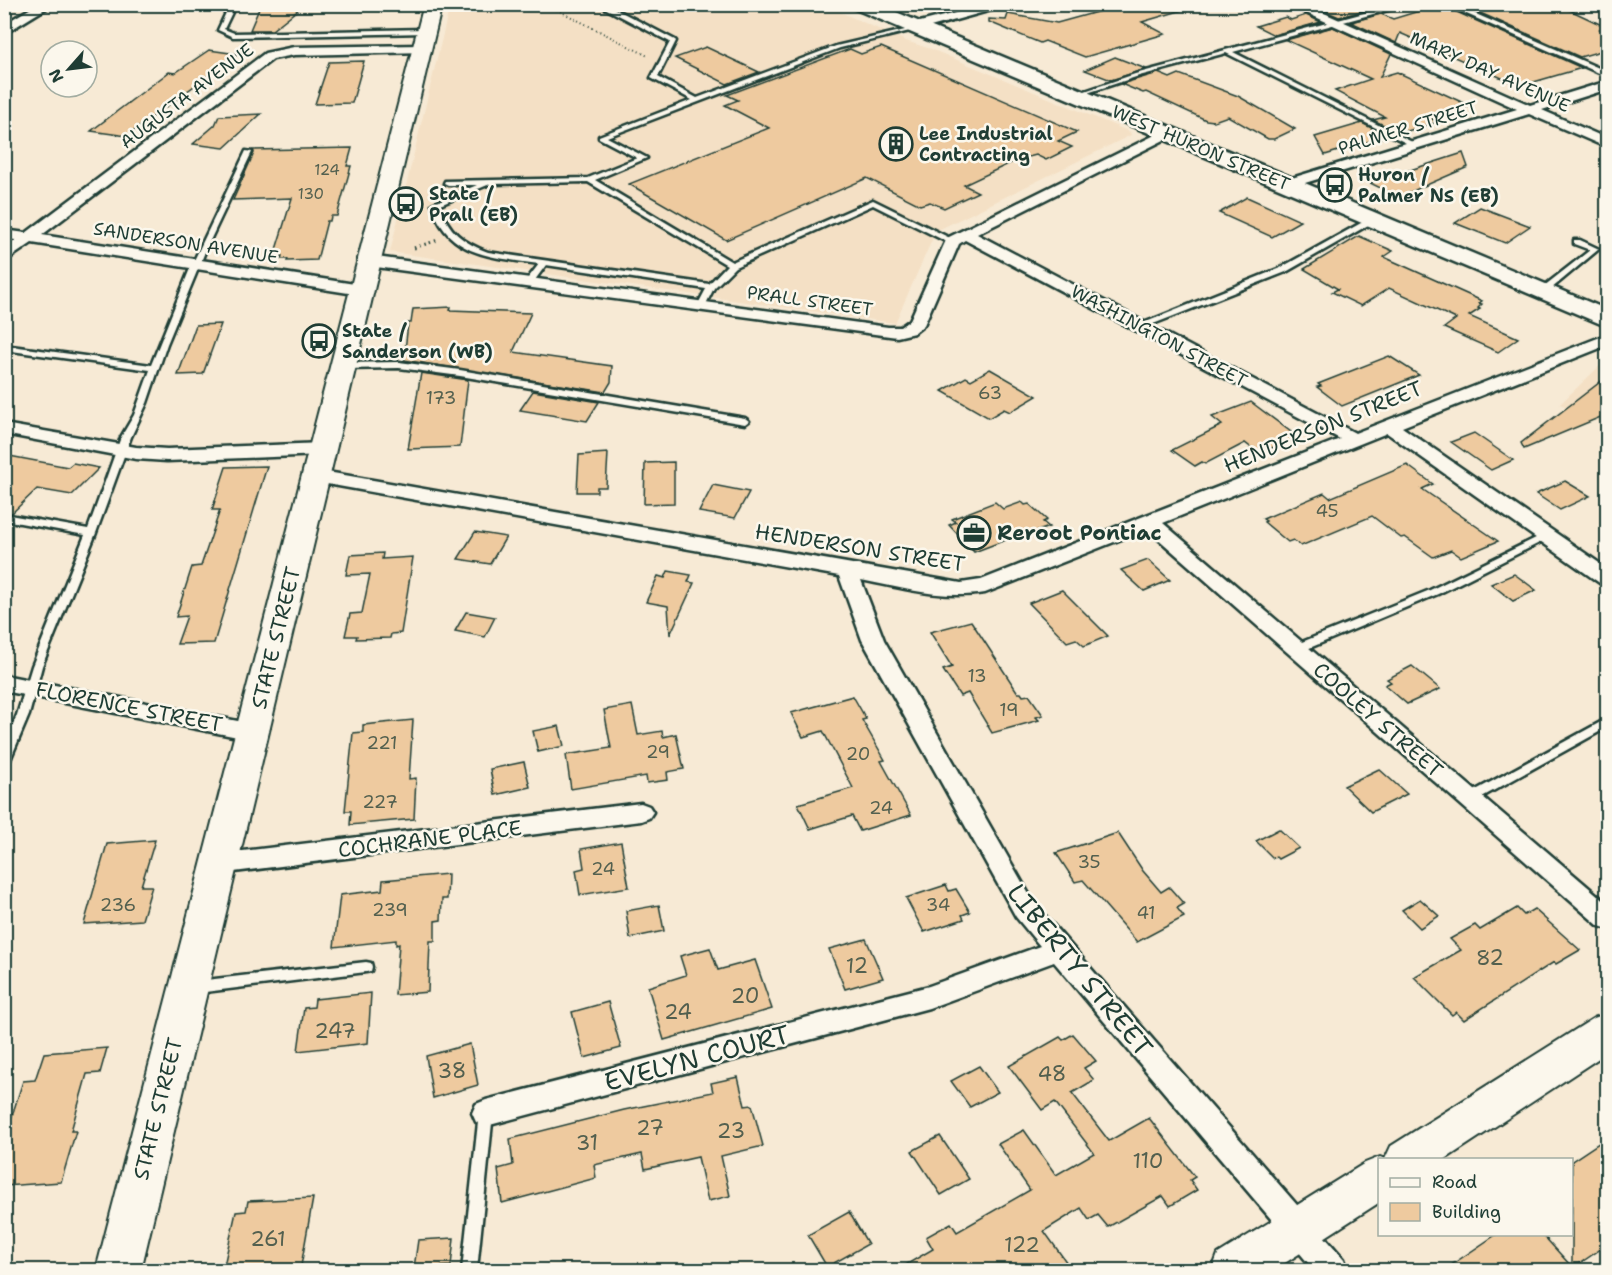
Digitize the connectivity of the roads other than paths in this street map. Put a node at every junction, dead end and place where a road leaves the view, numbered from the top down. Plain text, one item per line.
1 (47, 4) edge
2 (233, 4) edge
3 (600, 4) edge
4 (860, 4) edge
5 (1007, 4) edge
6 (1293, 4) edge
7 (1407, 4) edge
8 (1447, 4) edge
9 (1601, 4) edge
10 (1608, 7) edge
11 (1334, 22) junction
12 (916, 27) junction
13 (427, 28) edge
14 (4, 30) edge
15 (368, 33) junction
16 (363, 50) junction
17 (1226, 51) junction
18 (1608, 75) edge
19 (1608, 85) edge
20 (1076, 95) junction
21 (698, 101) junction
22 (1529, 109) junction
23 (1167, 133) junction
24 (1608, 144) edge
25 (1414, 145) junction
26 (248, 152) dead end
27 (589, 180) junction
28 (448, 183) dead end
29 (487, 183) junction
30 (1287, 184) junction
31 (1373, 220) junction
32 (4, 234) edge
33 (959, 237) junction
34 (30, 238) junction
35 (1577, 242) dead end
36 (4, 258) edge
37 (369, 261) junction
38 (544, 262) junction
39 (197, 263) junction
40 (732, 265) junction
41 (529, 282) junction
42 (711, 287) junction
43 (361, 290) junction
44 (1542, 292) junction
45 (700, 306) junction
46 (1608, 319) edge
47 (1140, 326) junction
48 (1608, 339) edge
49 (4, 347) edge
50 (342, 366) junction
51 (154, 368) junction
52 (745, 421) dead end
53 (1388, 425) junction
54 (4, 429) edge
55 (1353, 439) junction
56 (122, 451) junction
57 (320, 463) junction
58 (4, 517) edge
59 (1149, 521) junction
60 (91, 533) junction
61 (1546, 536) junction
62 (847, 571) junction
63 (1608, 579) edge
64 (1296, 649) junction
65 (4, 683) edge
66 (29, 688) junction
67 (1608, 722) edge
68 (253, 732) junction
69 (4, 760) edge
70 (1469, 799) junction
71 (641, 812) dead end
72 (218, 864) junction
73 (1608, 919) edge
74 (1058, 950) junction
75 (366, 967) dead end
76 (188, 989) junction
77 (1608, 1030) edge
78 (486, 1113) joint
79 (1409, 1158) edge
80 (1378, 1178) edge
81 (1298, 1229) junction
82 (117, 1270) edge
83 (469, 1270) edge
84 (1234, 1270) edge
85 (1334, 1270) edge

1 - 14 street
2 - 15 lane
3 - 21 lane
4 - 12 highway, WEST HURON STREET
5 - 12 street
6 - 11 street, MARY DAY AVENUE
7 - 11 lane
8 - 18 lane
9 - 10 street
11 - 17 lane
11 - 22 street, MARY DAY AVENUE
12 - 20 highway, WEST HURON STREET
12 - 21 lane
13 - 15 lane
13 - 16 street, AUGUSTA AVENUE
13 - 37 main road, STATE STREET
15 - 16 lane
16 - 34 street, AUGUSTA AVENUE
17 - 20 lane
17 - 25 lane
19 - 22 street, PALMER STREET
20 - 23 highway, WEST HURON STREET
21 - 27 lane
22 - 24 street, MARY DAY AVENUE
22 - 25 street, PALMER STREET
23 - 30 highway, WEST HURON STREET
23 - 33 street
25 - 30 street, PALMER STREET
26 - 39 lane
27 - 29 lane
27 - 40 lane
28 - 29 lane
29 - 38 lane
30 - 31 highway, WEST HURON STREET
31 - 44 highway, WEST HURON STREET
31 - 47 lane
32 - 34 street, SANDERSON AVENUE
33 - 40 lane
33 - 45 street, PRALL STREET
33 - 47 street, WASHINGTON STREET
34 - 36 street, AUGUSTA AVENUE
34 - 39 street, SANDERSON AVENUE
35 - 44 lane
37 - 41 street, PRALL STREET
37 - 43 main road, STATE STREET
38 - 41 lane
38 - 42 lane
39 - 43 street, SANDERSON AVENUE
39 - 51 lane
40 - 42 lane
41 - 45 street, PRALL STREET
42 - 45 lane
43 - 50 main road, STATE STREET
44 - 46 highway, WEST HURON STREET
47 - 55 street, WASHINGTON STREET
48 - 53 street, HENDERSON STREET
49 - 51 lane
50 - 52 lane
50 - 57 main road, STATE STREET
51 - 56 lane
53 - 55 street, HENDERSON STREET
53 - 61 street
54 - 56 street, HENDERSON STREET
55 - 59 street, HENDERSON STREET
56 - 57 street, HENDERSON STREET
56 - 60 lane
57 - 62 street, HENDERSON STREET
57 - 68 main road, STATE STREET
58 - 60 lane
59 - 62 street, HENDERSON STREET
59 - 64 street, COOLEY STREET
60 - 66 lane
61 - 63 street
61 - 64 lane
62 - 74 street, LIBERTY STREET
64 - 70 street, COOLEY STREET
65 - 66 street, FLORENCE STREET
66 - 68 street, FLORENCE STREET
66 - 69 lane
67 - 70 lane
68 - 72 main road, STATE STREET
70 - 73 street, COOLEY STREET
71 - 72 street, COCHRANE PLACE
72 - 76 main road, STATE STREET
74 - 78 street, EVELYN COURT
74 - 81 street, LIBERTY STREET
75 - 76 lane
76 - 82 main road, STATE STREET
77 - 79 main road
78 - 83 lane, EVELYN COURT
80 - 81 main road
81 - 84 main road
81 - 85 street, LIBERTY STREET

